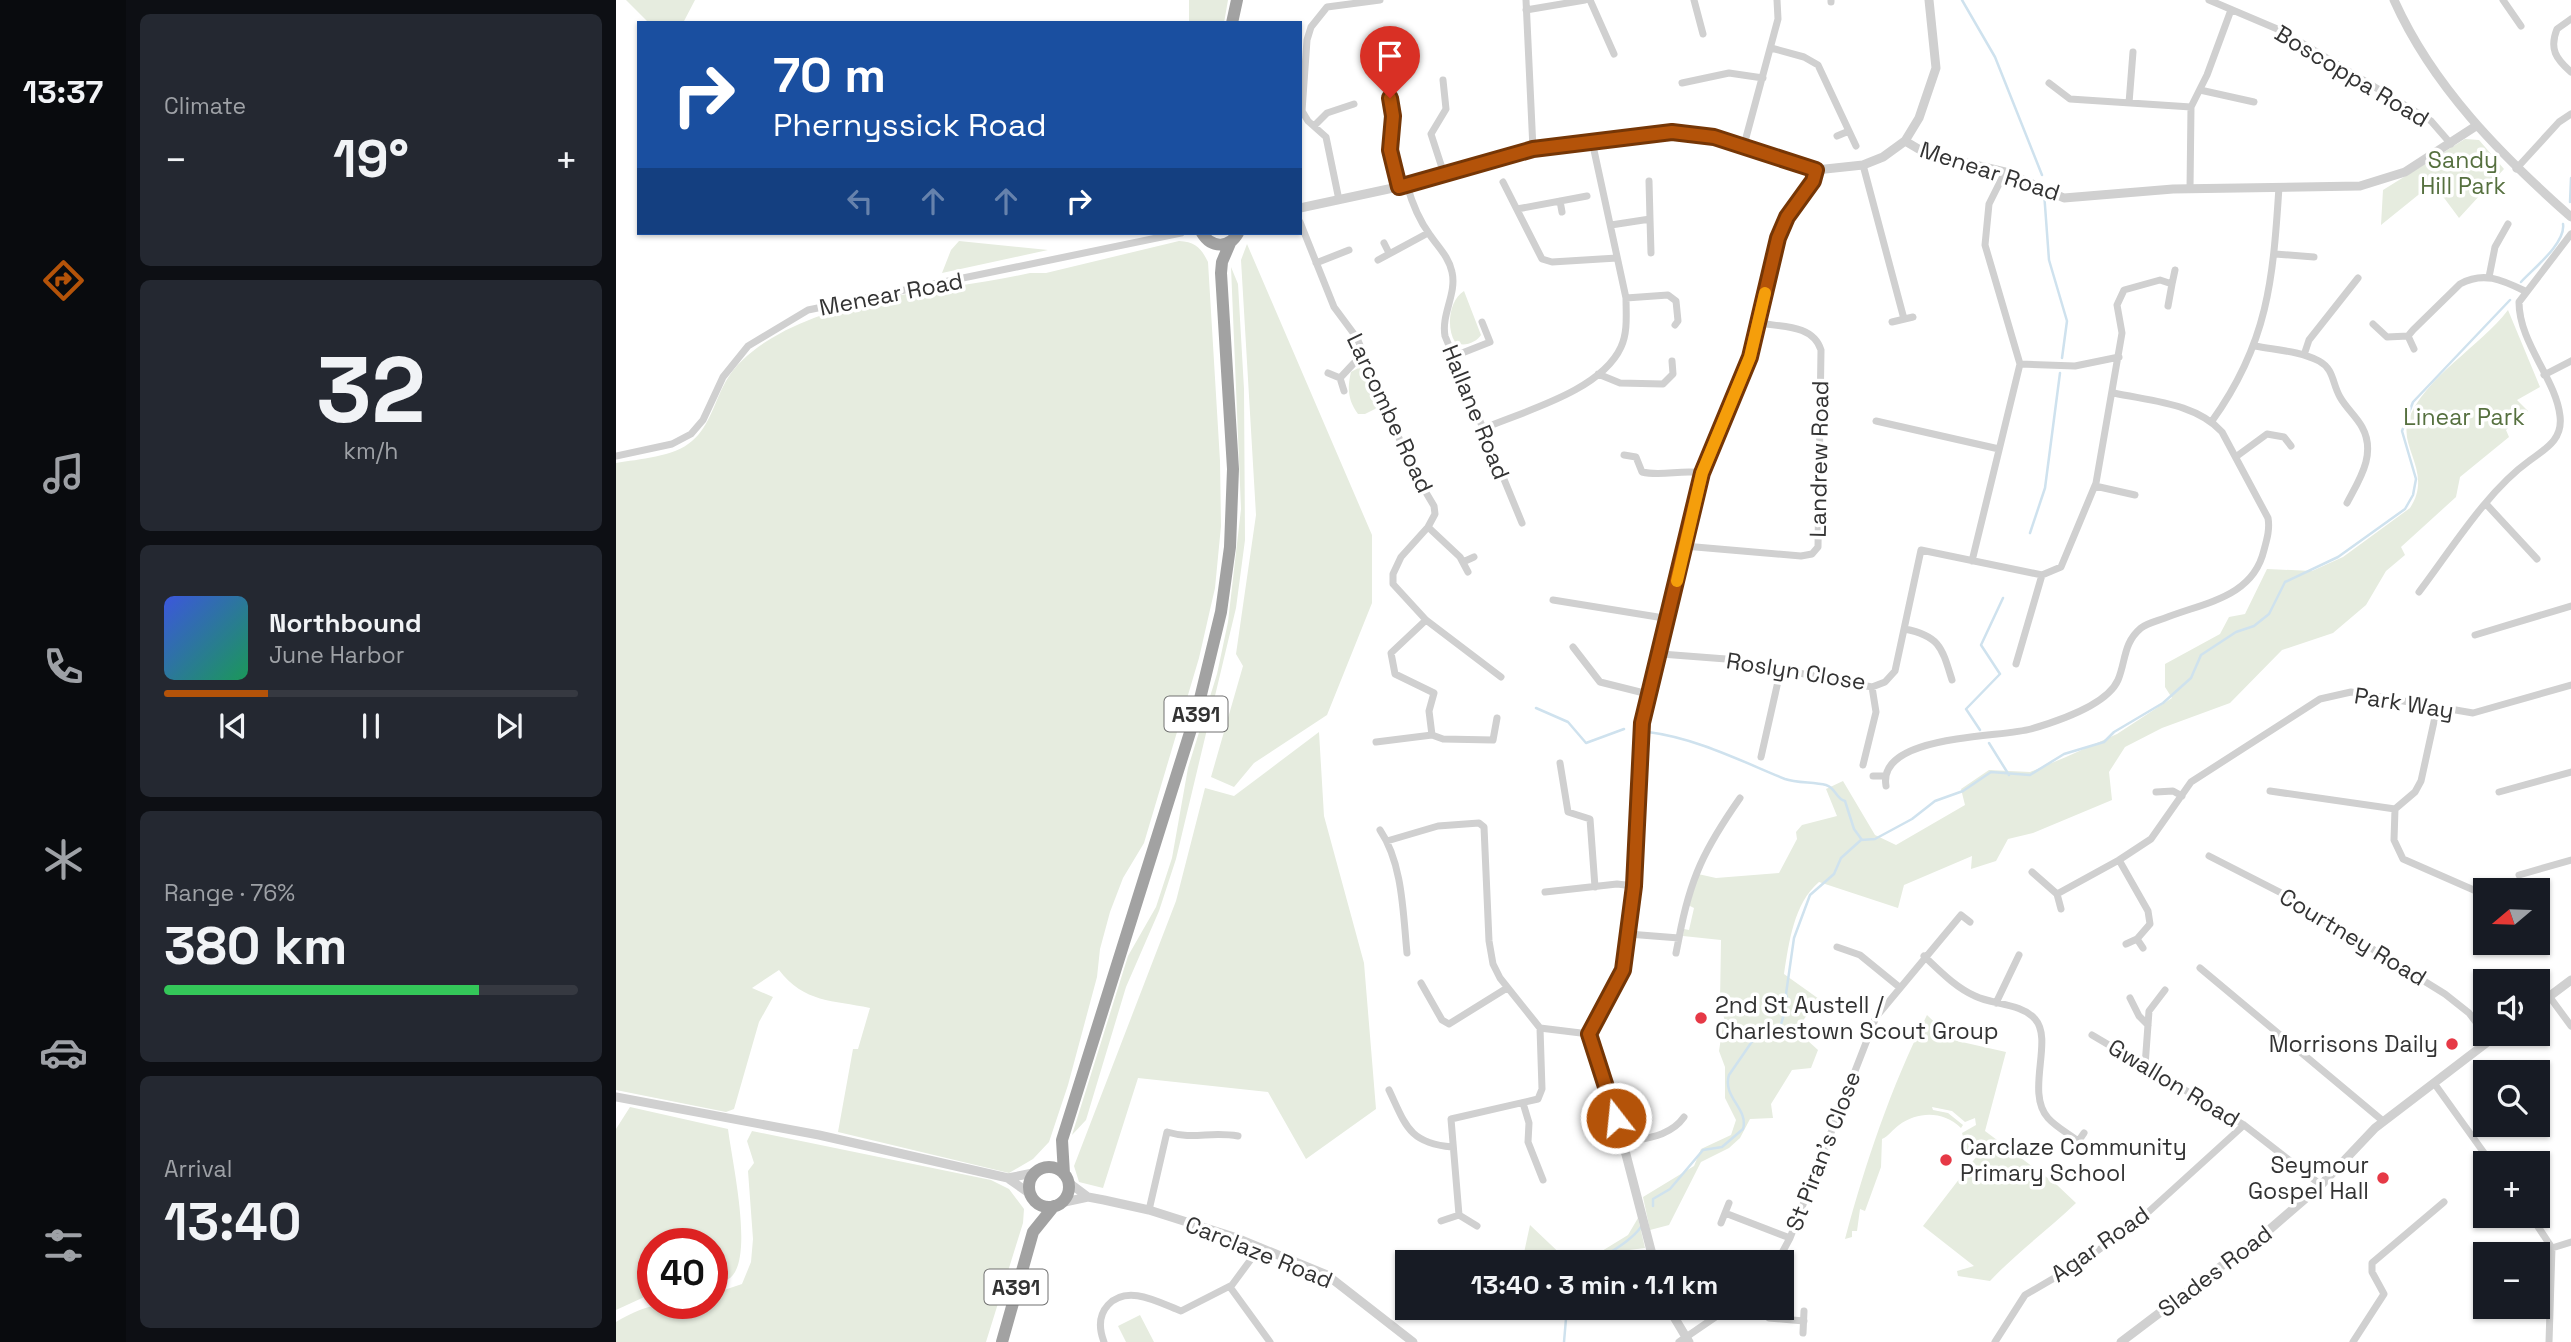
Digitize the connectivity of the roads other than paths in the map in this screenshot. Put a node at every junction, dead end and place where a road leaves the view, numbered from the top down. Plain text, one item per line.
1 (1237, 0) edge
2 (1380, 0) edge
3 (1526, 0) edge
4 (1587, 0) edge
5 (1694, 0) edge
6 (1777, 0) edge
7 (1929, 0) edge
8 (2209, 0) edge
9 (2394, 0) edge
10 (2503, 0) edge
11 (1325, 4) edge
12 (1526, 10) junction
13 (2231, 10) junction
14 (2571, 19) edge
15 (1232, 21) edge
16 (2521, 26) dead end
17 (1703, 34) dead end
18 (1771, 48) junction
19 (2133, 52) dead end
20 (1614, 54) dead end
21 (2571, 72) edge
22 (1763, 78) junction
23 (1386, 80) dead end
24 (1443, 80) dead end
25 (1682, 83) dead end
26 (2049, 83) dead end
27 (2200, 90) junction
28 (2254, 102) dead end
29 (2129, 103) junction
30 (1354, 104) dead end
31 (2191, 107) junction
32 (2571, 114) edge
33 (1314, 125) junction
34 (2476, 126) junction
35 (1849, 131) junction
36 (1837, 136) dead end
37 (1592, 141) junction
38 (1905, 141) junction
39 (2451, 144) junction
40 (1744, 145) junction
41 (1856, 146) dead end
42 (1533, 149) junction
43 (1863, 165) junction
44 (2516, 169) junction
45 (1816, 170) junction
46 (2005, 172) junction
47 (1444, 174) junction
48 (1649, 181) dead end
49 (1503, 182) dead end
50 (1403, 186) junction
51 (2279, 187) junction
52 (2190, 189) junction
53 (1587, 197) dead end
54 (1339, 200) junction
55 (1560, 201) junction
56 (1302, 208) edge
57 (1517, 209) junction
58 (1562, 212) dead end
59 (2571, 217) edge
60 (1650, 219) junction
61 (2508, 224) dead end
62 (1611, 225) junction
63 (1302, 227) edge
64 (1428, 233) junction
65 (2571, 234) edge
66 (1171, 235) edge
67 (1235, 237) edge
68 (1206, 238) edge
69 (1384, 243) dead end
70 (1338, 244) dead end
71 (1349, 250) dead end
72 (1341, 253) junction
73 (1390, 253) junction
74 (1651, 253) dead end
75 (2275, 254) junction
76 (2314, 257) dead end
77 (1617, 258) junction
78 (1378, 260) dead end
79 (1316, 263) junction
80 (2175, 270) dead end
81 (1221, 273) junction
82 (2489, 277) junction
83 (2358, 278) dead end
84 (2172, 284) junction
85 (2525, 291) junction
86 (1626, 298) junction
87 (2168, 306) dead end
88 (1913, 317) dead end
89 (1904, 319) junction
90 (1482, 322) dead end
91 (1892, 322) dead end
92 (1758, 323) junction
93 (2373, 324) dead end
94 (1675, 325) dead end
95 (2408, 336) junction
96 (2255, 346) junction
97 (2414, 349) dead end
98 (2304, 355) junction
99 (1365, 357) junction
100 (1452, 357) junction
101 (2119, 357) junction
102 (1672, 361) dead end
103 (2571, 361) edge
104 (2020, 364) junction
105 (1328, 373) dead end
106 (1598, 373) junction
107 (2544, 375) junction
108 (1340, 378) junction
109 (1344, 391) dead end
110 (2114, 393) junction
111 (1876, 421) dead end
112 (2212, 421) junction
113 (1482, 429) junction
114 (2291, 446) dead end
115 (1999, 449) junction
116 (1624, 455) dead end
117 (616, 456) edge
118 (2237, 456) junction
119 (1702, 473) junction
120 (2095, 486) junction
121 (2135, 495) dead end
122 (2347, 503) dead end
123 (2487, 505) junction
124 (1522, 523) dead end
125 (1429, 527) junction
126 (1684, 546) junction
127 (1474, 557) dead end
128 (2538, 559) dead end
129 (1972, 561) junction
130 (1463, 562) junction
131 (1468, 572) dead end
132 (2042, 575) junction
133 (2419, 592) dead end
134 (1553, 600) dead end
135 (2571, 606) edge
136 (1670, 619) junction
137 (1426, 620) junction
138 (1905, 629) junction
139 (2475, 635) dead end
140 (1573, 647) dead end
141 (1661, 654) junction
142 (2016, 664) dead end
143 (1948, 667) junction
144 (1781, 668) junction
145 (1939, 671) dead end
146 (1501, 677) dead end
147 (1952, 680) dead end
148 (2571, 685) edge
149 (1872, 687) junction
150 (1648, 694) junction
151 (2437, 708) junction
152 (1497, 718) dead end
153 (1432, 736) junction
154 (1376, 742) dead end
155 (1761, 757) dead end
156 (1560, 763) dead end
157 (1863, 765) dead end
158 (2571, 772) edge
159 (1873, 775) dead end
160 (1884, 776) junction
161 (1886, 786) dead end
162 (2270, 790) dead end
163 (2156, 792) dead end
164 (2499, 792) dead end
165 (2182, 796) junction
166 (1740, 798) dead end
167 (2395, 809) junction
168 (1380, 830) dead end
169 (1387, 841) junction
170 (2209, 856) dead end
171 (2119, 860) junction
172 (2571, 860) edge
173 (2032, 872) dead end
174 (2519, 875) dead end
175 (1634, 886) junction
176 (1595, 887) junction
177 (2473, 890) edge
178 (1545, 892) dead end
179 (2057, 894) junction
180 (2061, 909) dead end
181 (1970, 922) dead end
182 (1628, 934) junction
183 (1679, 938) junction
184 (2137, 939) junction
185 (2126, 944) dead end
186 (1834, 947) dead end
187 (2143, 948) dead end
188 (1407, 953) dead end
189 (1676, 953) dead end
190 (2019, 955) dead end
191 (1924, 956) junction
192 (2200, 968) dead end
193 (2571, 980) edge
194 (1421, 983) dead end
195 (1898, 986) junction
196 (1507, 988) junction
197 (2165, 990) dead end
198 (2550, 995) edge
199 (2550, 997) edge
200 (2130, 998) dead end
201 (1996, 1003) junction
202 (2473, 1017) edge
203 (2148, 1025) junction
204 (2571, 1026) edge
205 (1540, 1028) junction
206 (1589, 1034) junction
207 (2092, 1035) dead end
208 (2478, 1046) edge
209 (2145, 1066) junction
210 (2434, 1083) junction
211 (1390, 1090) dead end
212 (616, 1097) edge
213 (1523, 1103) junction
214 (1684, 1118) dead end
215 (2383, 1121) junction
216 (2244, 1125) junction
217 (2084, 1133) dead end
218 (1238, 1136) dead end
219 (1062, 1140) junction
220 (2078, 1141) junction
221 (1623, 1143) junction
222 (1452, 1147) junction
223 (2073, 1149) dead end
224 (2483, 1151) edge
225 (1036, 1171) junction
226 (1008, 1178) junction
227 (1066, 1178) junction
228 (1543, 1180) dead end
229 (2321, 1185) junction
230 (1031, 1196) junction
231 (1088, 1197) junction
232 (2444, 1202) dead end
233 (1728, 1203) dead end
234 (1057, 1205) junction
235 (1149, 1210) junction
236 (1725, 1213) junction
237 (1459, 1215) junction
238 (1441, 1222) dead end
239 (1721, 1223) dead end
240 (1477, 1226) dead end
241 (2539, 1228) edge
242 (1033, 1232) junction
243 (1790, 1238) junction
244 (2571, 1242) edge
245 (1260, 1247) junction
246 (2553, 1248) junction
247 (1651, 1250) edge
248 (1784, 1250) edge
249 (1230, 1287) junction
250 (1804, 1311) dead end
251 (1675, 1320) edge
252 (1712, 1320) edge
253 (1792, 1320) edge
254 (1804, 1321) junction
255 (1803, 1333) dead end
256 (1685, 1340) edge
257 (1002, 1342) edge
258 (1104, 1342) edge
259 (1270, 1342) edge
260 (1413, 1342) edge
261 (1995, 1342) edge
262 (2121, 1342) edge
263 (2353, 1342) edge
264 (2549, 1342) edge

1 - 15 highway
2 - 11 street
3 - 12 street
4 - 12 street
4 - 20 street
5 - 17 street
6 - 18 street
7 - 38 street
8 - 13 street, Boscoppa Road
9 - 34 street
10 - 16 street
11 - 33 street
12 - 42 street
13 - 27 street
13 - 39 street, Boscoppa Road
14 - 21 street
18 - 22 street
18 - 35 street
19 - 29 street
22 - 25 street
22 - 40 street
23 - 50 street, Hallane Road
24 - 47 street
26 - 29 street
27 - 28 street
27 - 31 street
29 - 31 street
30 - 33 street
31 - 52 street
32 - 44 street
33 - 54 street
34 - 39 street, Menear Road
34 - 44 street
35 - 36 street
35 - 41 street
37 - 40 street, Menear Road
37 - 42 street, Menear Road
37 - 62 street
38 - 43 street, Menear Road
38 - 46 street, Menear Road
39 - 51 street, Menear Road
40 - 45 street, Menear Road
42 - 47 street, Menear Road
43 - 45 street, Menear Road
43 - 89 street
44 - 59 street
45 - 92 street
46 - 52 street, Menear Road
46 - 104 street
47 - 50 street, Menear Road
48 - 60 street
49 - 57 street
50 - 54 street, Menear Road
50 - 64 street, Hallane Road
51 - 52 street, Menear Road
51 - 75 street
53 - 55 street
54 - 56 street, Menear Road
55 - 57 street
55 - 58 street
57 - 77 street
60 - 62 street
60 - 74 street
61 - 82 street
62 - 77 street
63 - 79 street, Larcombe Road
64 - 73 street
64 - 100 street, Hallane Road
65 - 85 street
66 - 117 street, Menear Road
67 - 68 highway
67 - 81 highway, A391
68 - 81 highway, A391
69 - 73 street
70 - 72 street
71 - 72 street
72 - 79 street
73 - 78 street
75 - 76 street
75 - 96 street
77 - 86 street
79 - 99 street, Larcombe Road
80 - 84 street
81 - 219 highway, A391
82 - 85 street
82 - 95 street
83 - 98 street
84 - 87 street
84 - 101 street
85 - 107 street
86 - 94 street
86 - 106 street
88 - 89 street
89 - 91 street
90 - 100 street
92 - 119 street
92 - 126 street, Landrew Road
93 - 95 street
95 - 97 street
96 - 98 street
96 - 112 street
98 - 122 street
99 - 108 street
99 - 125 street, Larcombe Road
100 - 113 street, Hallane Road
101 - 104 street
101 - 110 street
102 - 106 street
103 - 107 street
104 - 115 street
105 - 108 street
106 - 113 street
107 - 123 street
108 - 109 street
110 - 112 street
110 - 120 street
111 - 115 street
112 - 118 street
113 - 124 street, Hallane Road
114 - 118 street
115 - 129 street
116 - 119 street
118 - 160 street
119 - 126 street
120 - 121 street
120 - 132 street
123 - 128 street
123 - 133 street
125 - 130 street
125 - 137 street, Larcombe Road
126 - 136 street
127 - 130 street
129 - 132 street, Roslyn Close
129 - 138 street, Roslyn Close
130 - 131 street
132 - 142 street
134 - 136 street
135 - 139 street
136 - 141 street
137 - 146 street, Larcombe Road
137 - 153 street
138 - 143 street
138 - 149 street, Roslyn Close
140 - 150 street
141 - 144 street, Roslyn Close
141 - 150 street
143 - 145 street
143 - 147 street
144 - 149 street, Roslyn Close
144 - 155 street
148 - 151 street, Park Way
149 - 157 street
150 - 175 street
151 - 165 street, Park Way
151 - 167 street
152 - 153 street
153 - 154 street
156 - 176 street
158 - 164 street
159 - 160 street
160 - 161 street
162 - 167 street
163 - 165 street
165 - 171 street, Park Way
166 - 183 street
167 - 177 street
168 - 169 street
169 - 188 street
169 - 196 street
170 - 202 street, Courtney Road
171 - 179 street, Park Way
171 - 184 street
172 - 174 street
173 - 179 street
175 - 176 street
175 - 182 street
176 - 178 street
179 - 180 street
181 - 191 street, St Piran's Close
182 - 183 street
182 - 206 street
183 - 189 street
184 - 185 street
184 - 187 street
186 - 195 street
190 - 201 street
191 - 195 street, St Piran's Close
191 - 201 street
192 - 215 street
193 - 198 street
194 - 196 street
195 - 243 street, St Piran's Close
196 - 205 street
197 - 203 street
199 - 204 street
200 - 203 street
201 - 220 street
203 - 209 street
205 - 206 street
205 - 213 street
206 - 221 street
207 - 209 street, Gwallon Road
208 - 210 street, Slades Road
209 - 216 street, Gwallon Road
210 - 215 street, Slades Road
210 - 224 street
211 - 222 street
212 - 226 street
213 - 222 street
213 - 228 street
214 - 221 street
215 - 229 street, Slades Road
216 - 229 street, Gwallon Road
216 - 261 street, Agar Road
217 - 220 street
218 - 235 street
219 - 225 highway, A391
219 - 227 highway, A391
220 - 223 street
221 - 247 street
222 - 237 street
225 - 226 street
225 - 227 highway
225 - 230 highway
226 - 230 street
227 - 231 street, Carclaze Road
227 - 234 highway
229 - 262 street, Slades Road
230 - 234 highway
230 - 242 highway, A391
231 - 234 street, Carclaze Road
231 - 235 street, Carclaze Road
232 - 263 street
233 - 236 street
234 - 242 highway, A391
235 - 245 street, Carclaze Road
236 - 239 street
236 - 243 street
237 - 238 street
237 - 240 street
241 - 246 street
242 - 257 highway, A391
243 - 248 street, St Piran's Close
244 - 246 street
245 - 249 street
245 - 260 street, Carclaze Road
246 - 264 street
249 - 258 street
249 - 259 street
250 - 254 street
251 - 256 street
252 - 256 street
253 - 254 street
254 - 255 street

